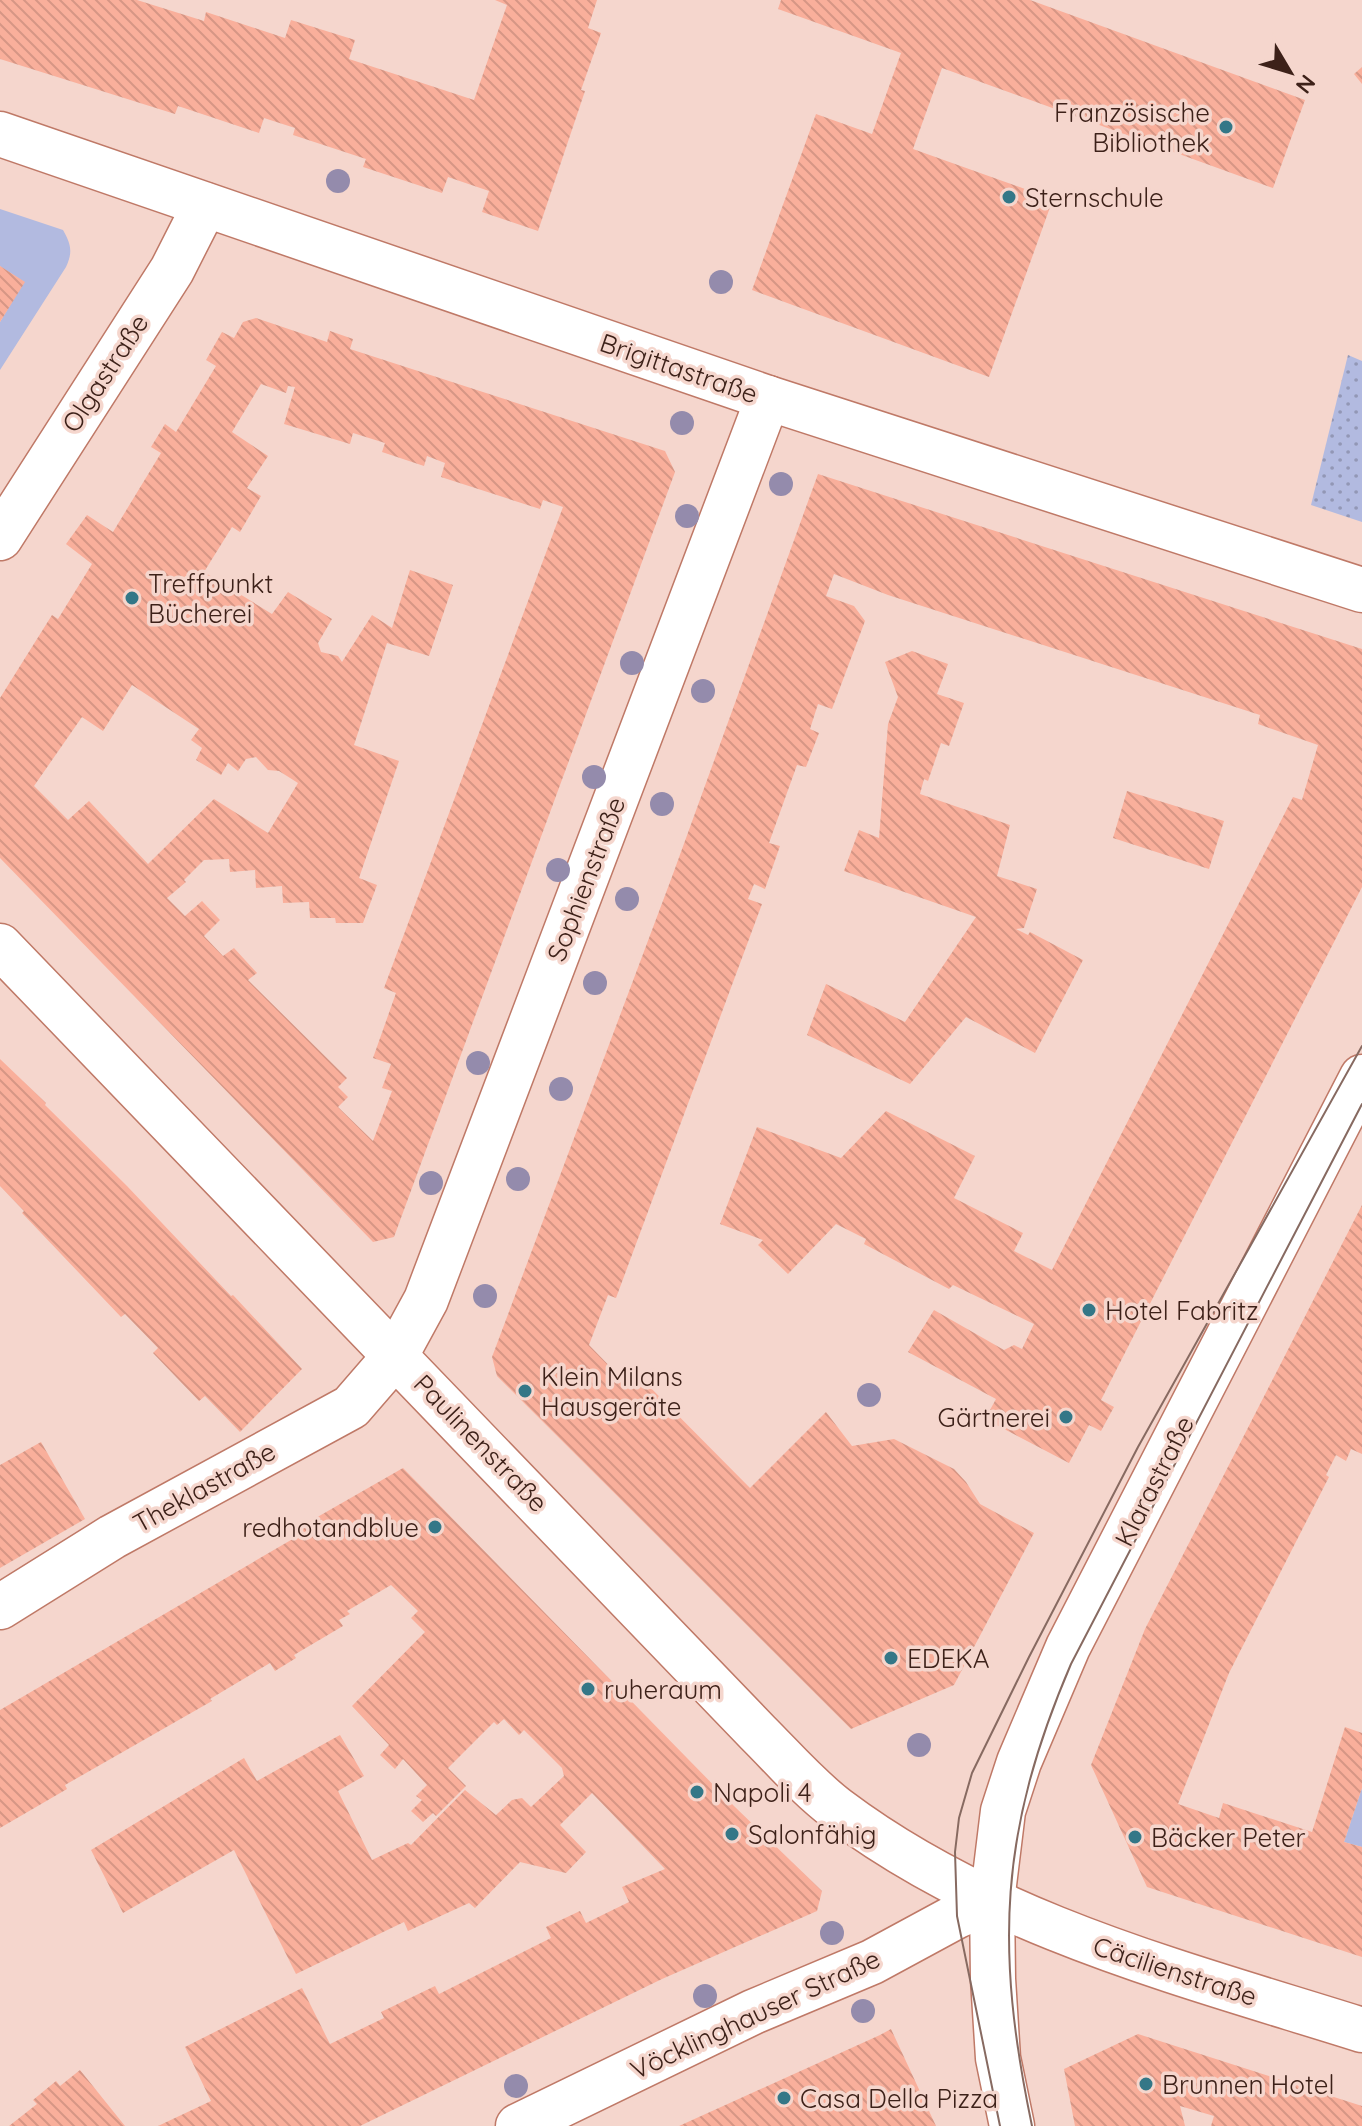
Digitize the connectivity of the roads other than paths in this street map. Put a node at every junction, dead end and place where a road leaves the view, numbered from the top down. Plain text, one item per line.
1 (0, 134) edge
2 (205, 205) junction
3 (768, 398) junction
4 (0, 538) edge
5 (1362, 590) edge
6 (0, 946) edge
7 (1362, 1077) edge
8 (396, 1355) junction
9 (0, 1607) edge
10 (992, 1901) junction
11 (1362, 2030) edge
12 (518, 2126) edge
13 (1012, 2126) edge

1 - 2 street, Brigittastraße
2 - 3 street, Brigittastraße
2 - 4 street, Olgastraße
3 - 5 street, Brigittastraße
3 - 8 street, Sophienstraße
6 - 8 street, Paulinenstraße
7 - 10 street, Klarastraße
8 - 9 street, Theklastraße
8 - 10 street, Paulinenstraße
10 - 11 street, Cäcilienstraße
10 - 12 street, Vöcklinghauser Straße
10 - 13 street, Klarastraße

